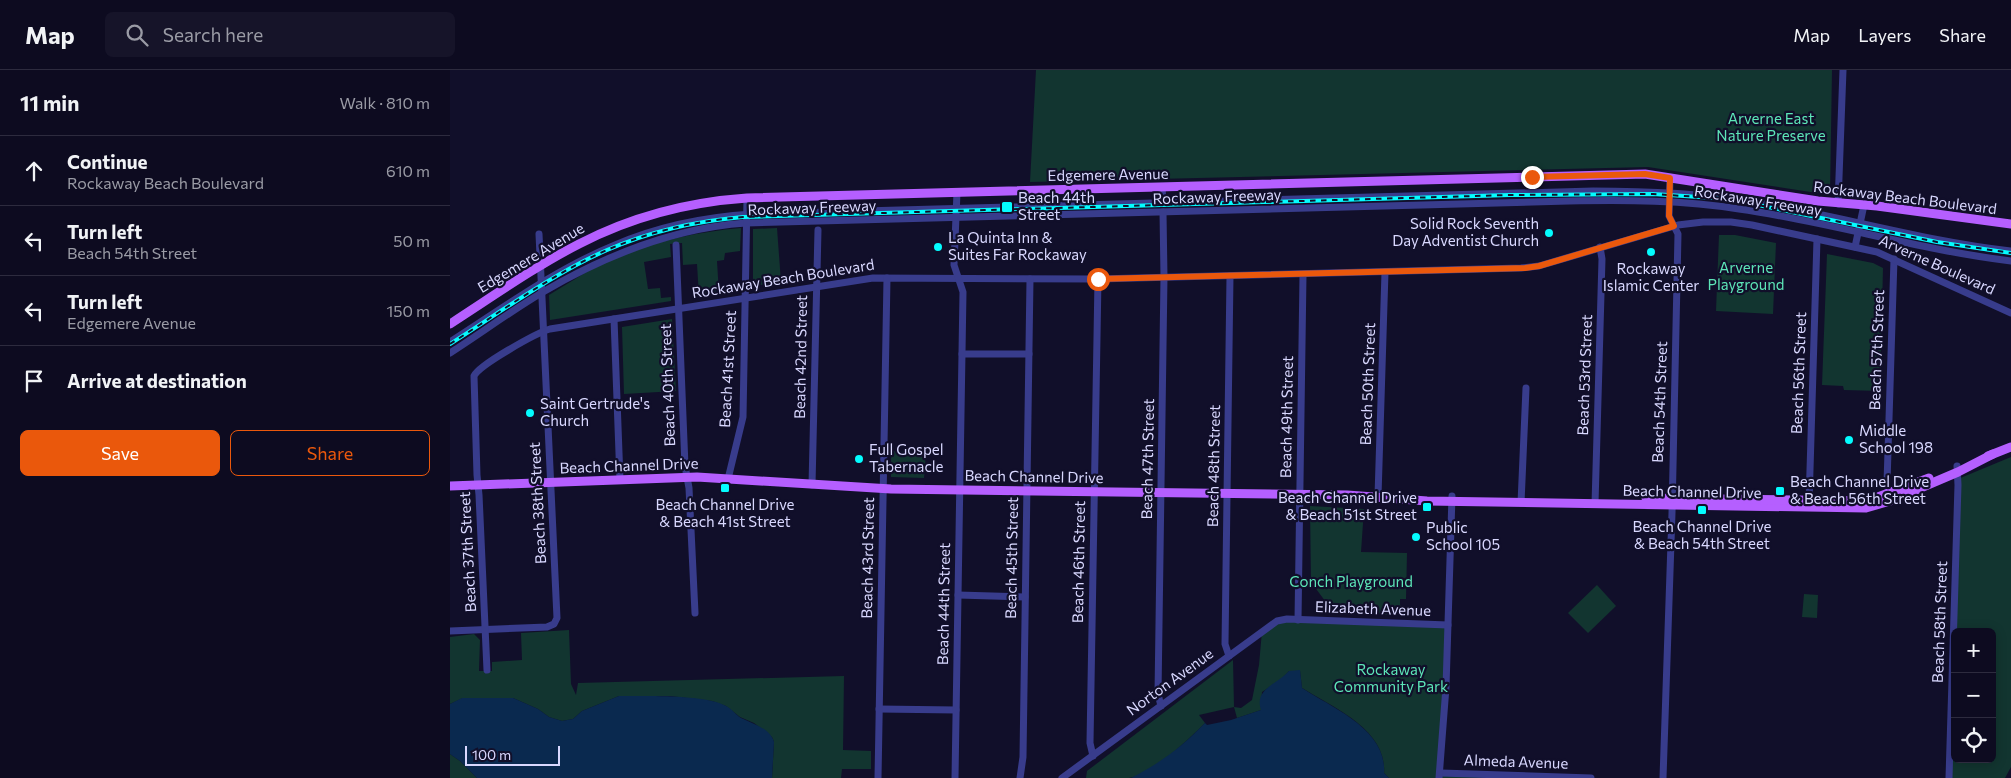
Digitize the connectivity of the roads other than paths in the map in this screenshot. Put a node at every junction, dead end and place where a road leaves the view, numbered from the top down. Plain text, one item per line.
1 (1843, 70) edge
2 (1670, 178) junction
3 (1162, 187) junction
4 (957, 192) junction
5 (1670, 193) junction
6 (747, 198) junction
7 (1795, 198) joint
8 (1669, 202) junction
9 (1163, 203) junction
10 (1838, 204) junction
11 (1864, 205) junction
12 (956, 208) junction
13 (1163, 212) junction
14 (747, 214) junction
15 (956, 217) junction
16 (746, 223) junction
17 (1860, 223) junction
18 (2011, 224) edge
19 (1674, 226) junction
20 (818, 230) dead end
21 (1858, 233) junction
22 (539, 234) dead end
23 (1817, 239) junction
24 (676, 245) dead end
25 (1600, 247) junction
26 (1855, 247) junction
27 (2011, 251) edge
28 (1894, 259) junction
29 (2011, 261) edge
30 (541, 266) junction
31 (1385, 272) junction
32 (1303, 274) junction
33 (1230, 276) junction
34 (1164, 277) junction
35 (887, 278) junction
36 (958, 278) junction
37 (1030, 279) junction
38 (1098, 279) junction
39 (542, 284) junction
40 (816, 287) junction
41 (542, 293) junction
42 (745, 298) junction
43 (679, 309) junction
44 (2011, 312) edge
45 (614, 319) junction
46 (450, 324) edge
47 (544, 332) junction
48 (450, 342) edge
49 (450, 353) edge
50 (962, 354) junction
51 (1029, 354) junction
52 (474, 374) joint
53 (1526, 388) dead end
54 (2011, 447) edge
55 (1958, 469) junction
56 (688, 477) junction
57 (728, 479) junction
58 (620, 480) junction
59 (551, 483) junction
60 (478, 485) junction
61 (812, 485) junction
62 (450, 486) edge
63 (883, 489) junction
64 (960, 490) junction
65 (1027, 491) junction
66 (1094, 492) junction
67 (1161, 493) junction
68 (1228, 494) junction
69 (1300, 495) junction
70 (1378, 496) junction
71 (1889, 497) junction
72 (1452, 499) junction
73 (1521, 500) junction
74 (1595, 501) junction
75 (1671, 502) junction
76 (1808, 503) junction
77 (958, 595) junction
78 (1025, 596) junction
79 (695, 613) dead end
80 (1298, 620) junction
81 (1448, 625) junction
82 (485, 630) junction
83 (450, 631) edge
84 (1229, 656) junction
85 (487, 670) dead end
86 (1161, 706) junction
87 (879, 709) junction
88 (956, 710) junction
89 (1093, 756) junction
90 (1440, 776) edge
91 (878, 778) edge
92 (955, 778) edge
93 (1020, 778) edge
94 (1062, 778) edge
95 (1591, 778) edge
96 (1663, 778) edge
97 (1949, 778) edge

1 - 10 street
2 - 3 main road, Edgemere Avenue
2 - 5 street, Beach 54th Street
2 - 7 main road, Edgemere Avenue
3 - 4 main road, Edgemere Avenue
3 - 9 street
4 - 6 main road, Edgemere Avenue
4 - 12 street, Beach 44th Street
5 - 8 street, Beach 54th Street
5 - 9 street, Rockaway Freeway
5 - 17 street, Rockaway Freeway
6 - 14 street, Beach 41st Street
6 - 30 main road, Edgemere Avenue
7 - 10 main road, Rockaway Beach Boulevard
8 - 13 street, Rockaway Freeway
8 - 19 street, Beach 54th Street
8 - 21 street, Rockaway Freeway
9 - 12 street, Rockaway Freeway
10 - 11 main road, Rockaway Beach Boulevard
11 - 17 street
11 - 18 main road, Rockaway Beach Boulevard
12 - 14 street, Rockaway Freeway
12 - 15 street, Beach 44th Street
13 - 15 street, Rockaway Freeway
13 - 34 street, Beach 47th Street
14 - 16 street, Beach 41st Street
14 - 39 street, Rockaway Freeway
15 - 16 street, Rockaway Freeway
15 - 36 street, Beach 44th Street
16 - 41 street, Rockaway Freeway
16 - 42 street, Beach 41st Street
17 - 21 street
17 - 27 street, Rockaway Freeway
19 - 23 street, Arverne Boulevard
19 - 25 street, Rockaway Beach Boulevard
19 - 75 street, Beach 54th Street
20 - 40 street, Beach 42nd Street
21 - 26 street
21 - 29 street, Rockaway Freeway
22 - 30 street, Beach 38th Street
23 - 26 street, Arverne Boulevard
23 - 76 street, Beach 56th Street
24 - 43 street, Beach 40th Street
25 - 31 street, Rockaway Beach Boulevard
25 - 74 street, Beach 53rd Street
26 - 28 street, Arverne Boulevard
28 - 44 street, Arverne Boulevard
28 - 71 street, Beach 57th Street
30 - 39 street, Beach 38th Street
30 - 46 main road, Edgemere Avenue
31 - 32 street, Rockaway Beach Boulevard
31 - 70 street, Beach 50th Street
32 - 33 street, Rockaway Beach Boulevard
32 - 69 street, Beach 49th Street
33 - 34 street, Rockaway Beach Boulevard
33 - 68 street, Beach 48th Street
34 - 38 street, Rockaway Beach Boulevard
34 - 67 street, Beach 47th Street
35 - 36 street, Rockaway Beach Boulevard
35 - 40 street, Rockaway Beach Boulevard
35 - 63 street, Beach 43rd Street
36 - 37 street, Rockaway Beach Boulevard
36 - 50 street, Beach 44th Street
37 - 38 street, Rockaway Beach Boulevard
37 - 51 street, Beach 45th Street
38 - 66 street, Beach 46th Street
39 - 41 street, Beach 38th Street
39 - 48 street, Rockaway Freeway
40 - 42 street, Rockaway Beach Boulevard
40 - 61 street, Beach 42nd Street
41 - 47 street, Beach 38th Street
41 - 49 street, Rockaway Freeway
42 - 43 street, Rockaway Beach Boulevard
42 - 57 street, Beach 41st Street
43 - 45 street, Rockaway Beach Boulevard
43 - 56 street, Beach 40th Street
45 - 47 street, Rockaway Beach Boulevard
45 - 58 street
47 - 52 street, Rockaway Beach Boulevard
47 - 59 street, Beach 38th Street
50 - 51 street
50 - 64 street, Beach 44th Street
51 - 65 street, Beach 45th Street
52 - 60 street, Beach 37th Street
53 - 73 street
54 - 55 main road, Beach Channel Drive
55 - 71 main road, Beach Channel Drive
55 - 97 street, Beach 58th Street
56 - 57 main road, Beach Channel Drive
56 - 58 main road, Beach Channel Drive
56 - 79 street, Beach 40th Street
57 - 61 main road, Beach Channel Drive
58 - 59 main road, Beach Channel Drive
59 - 60 main road, Beach Channel Drive
59 - 82 street, Beach 38th Street
60 - 62 main road, Beach Channel Drive
60 - 82 street, Beach 37th Street
61 - 63 main road, Beach Channel Drive
63 - 64 main road, Beach Channel Drive
63 - 87 street, Beach 43rd Street
64 - 65 main road, Beach Channel Drive
64 - 77 street, Beach 44th Street
65 - 66 main road, Beach Channel Drive
65 - 78 street, Beach 45th Street
66 - 67 main road, Beach Channel Drive
66 - 89 street, Beach 46th Street
67 - 68 main road, Beach Channel Drive
67 - 86 street, Beach 47th Street
68 - 69 main road, Beach Channel Drive
68 - 84 street, Beach 48th Street
69 - 70 main road, Beach Channel Drive
69 - 80 street, Beach 49th Street
70 - 72 main road, Beach Channel Drive
71 - 76 main road, Beach Channel Drive
72 - 73 main road, Beach Channel Drive
72 - 81 street
73 - 74 main road, Beach Channel Drive
74 - 75 main road, Beach Channel Drive
75 - 76 main road, Beach Channel Drive
75 - 96 street, Beach 54th Street
77 - 78 street
77 - 88 street, Beach 44th Street
78 - 93 street, Beach 45th Street
80 - 81 street, Elizabeth Avenue
80 - 84 street, Norton Avenue
81 - 90 street
82 - 83 street
82 - 85 street, Beach 37th Street
84 - 86 street, Norton Avenue
86 - 89 street, Norton Avenue
87 - 88 street
87 - 91 street, Beach 43rd Street
88 - 92 street, Beach 44th Street
89 - 94 street, Norton Avenue
90 - 95 street, Almeda Avenue

